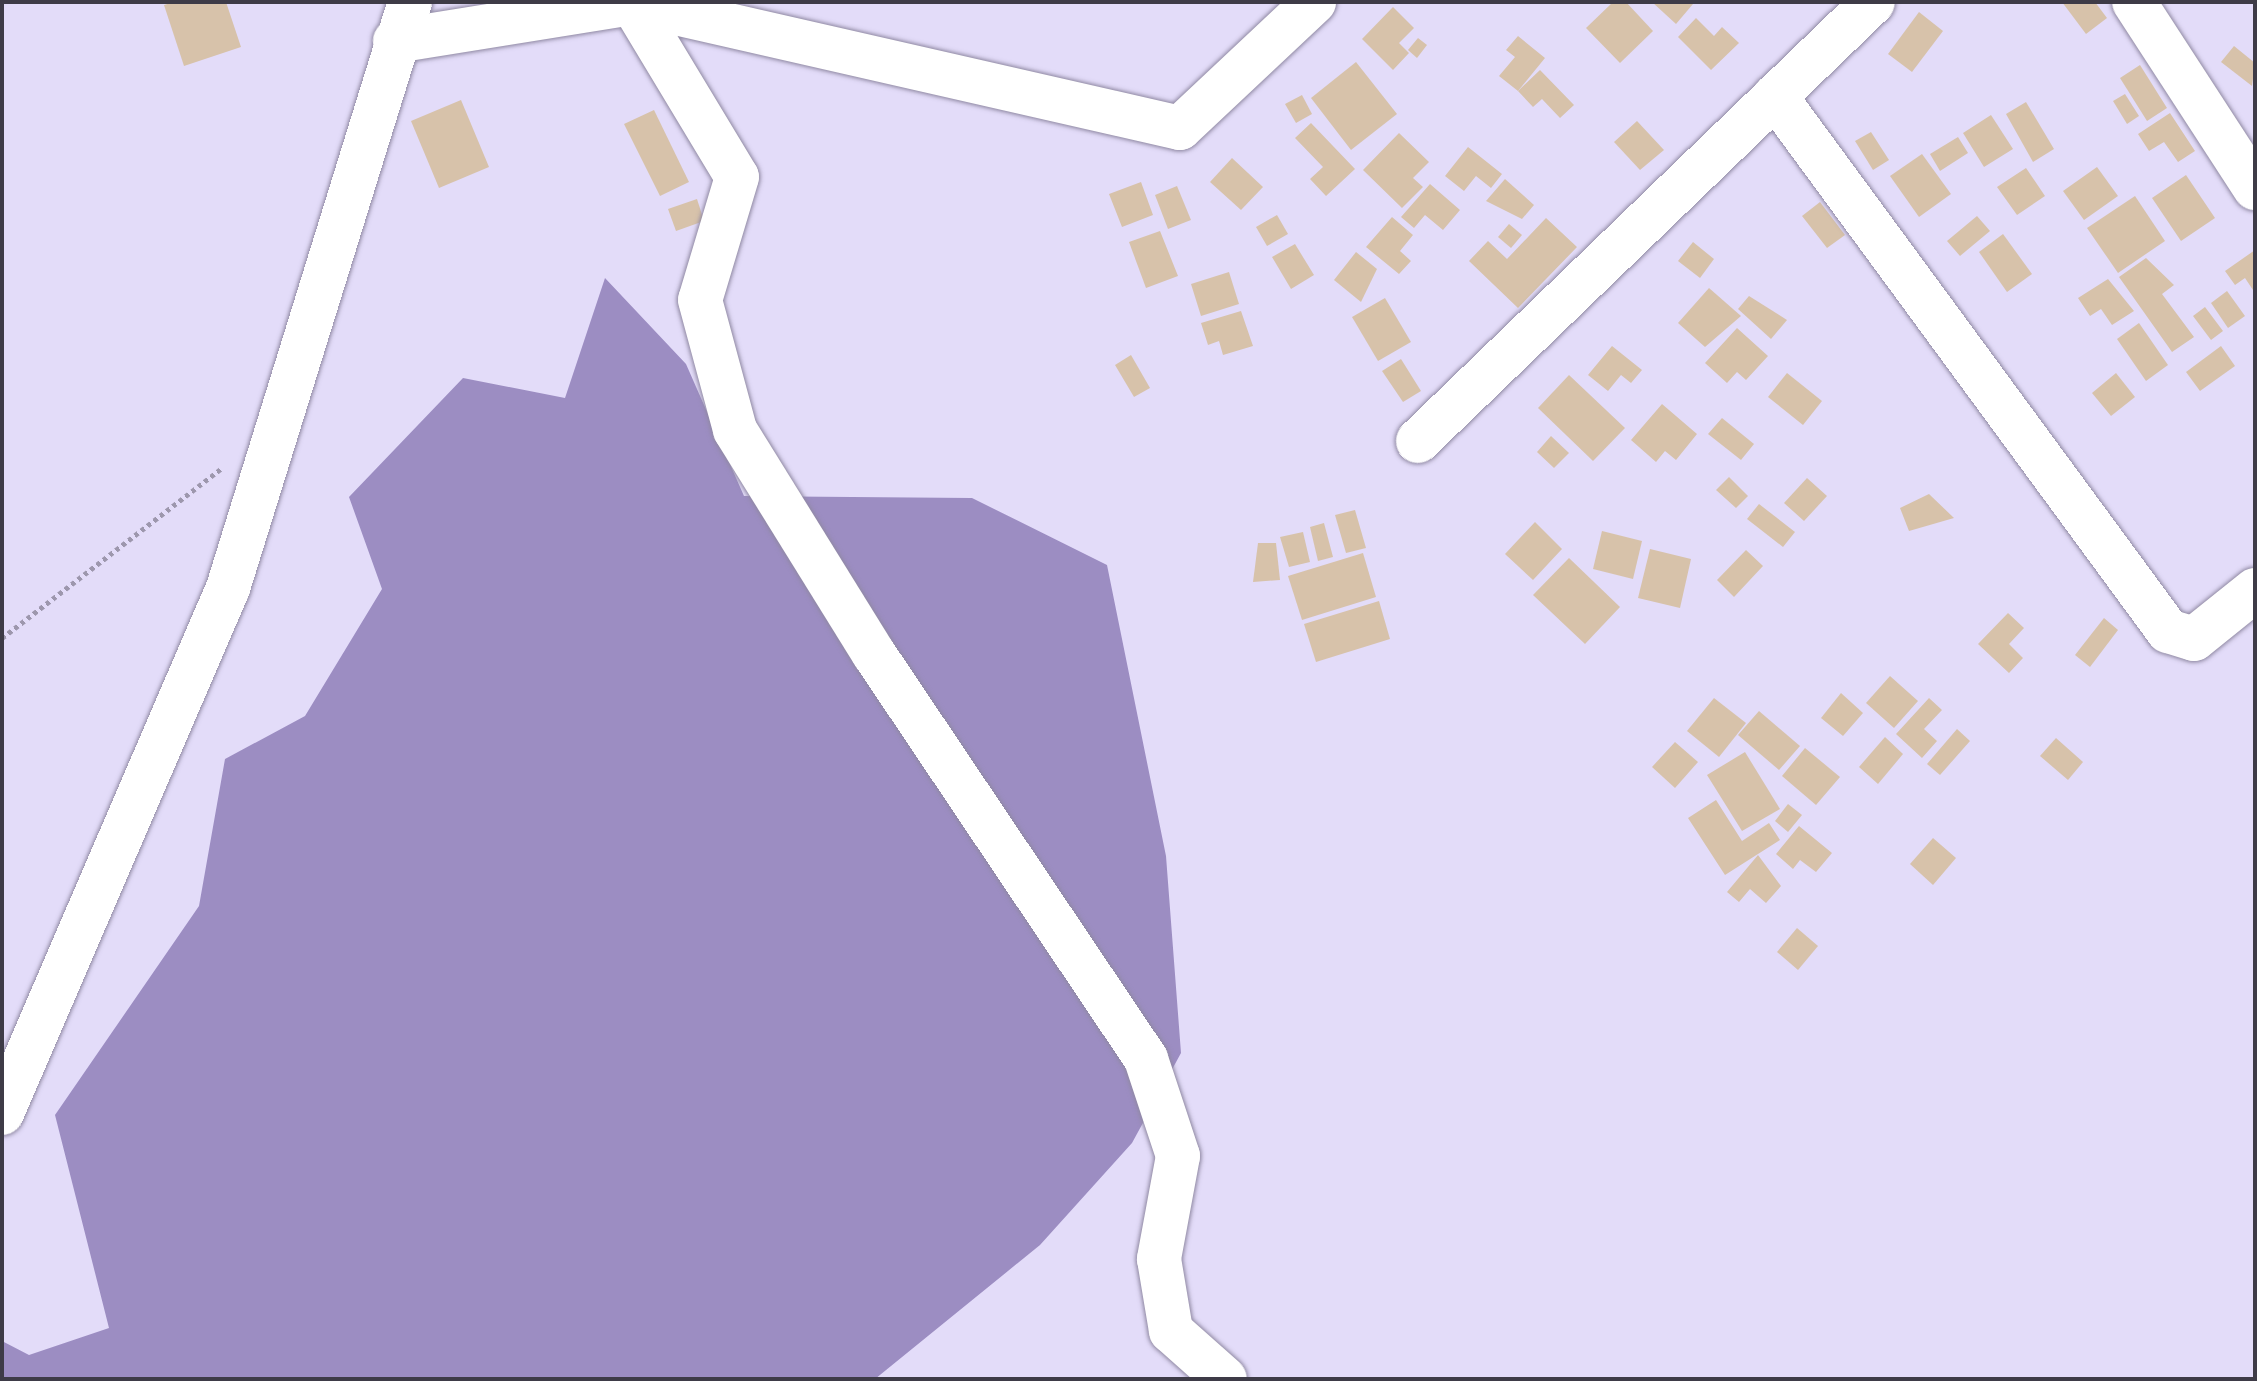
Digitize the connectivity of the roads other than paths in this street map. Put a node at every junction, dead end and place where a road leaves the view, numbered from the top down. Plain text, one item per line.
1 (1314, 2) edge
2 (1873, 2) edge
3 (2134, 2) edge
4 (632, 3) edge
5 (402, 22) edge
6 (1775, 96) junction
7 (2255, 188) edge
8 (1418, 441) dead end
9 (2255, 590) edge
10 (2, 1113) edge
11 (1225, 1379) edge

1 - 4 street
2 - 6 street
3 - 7 street
4 - 5 street
4 - 11 street
5 - 10 street
6 - 8 street
6 - 9 street

